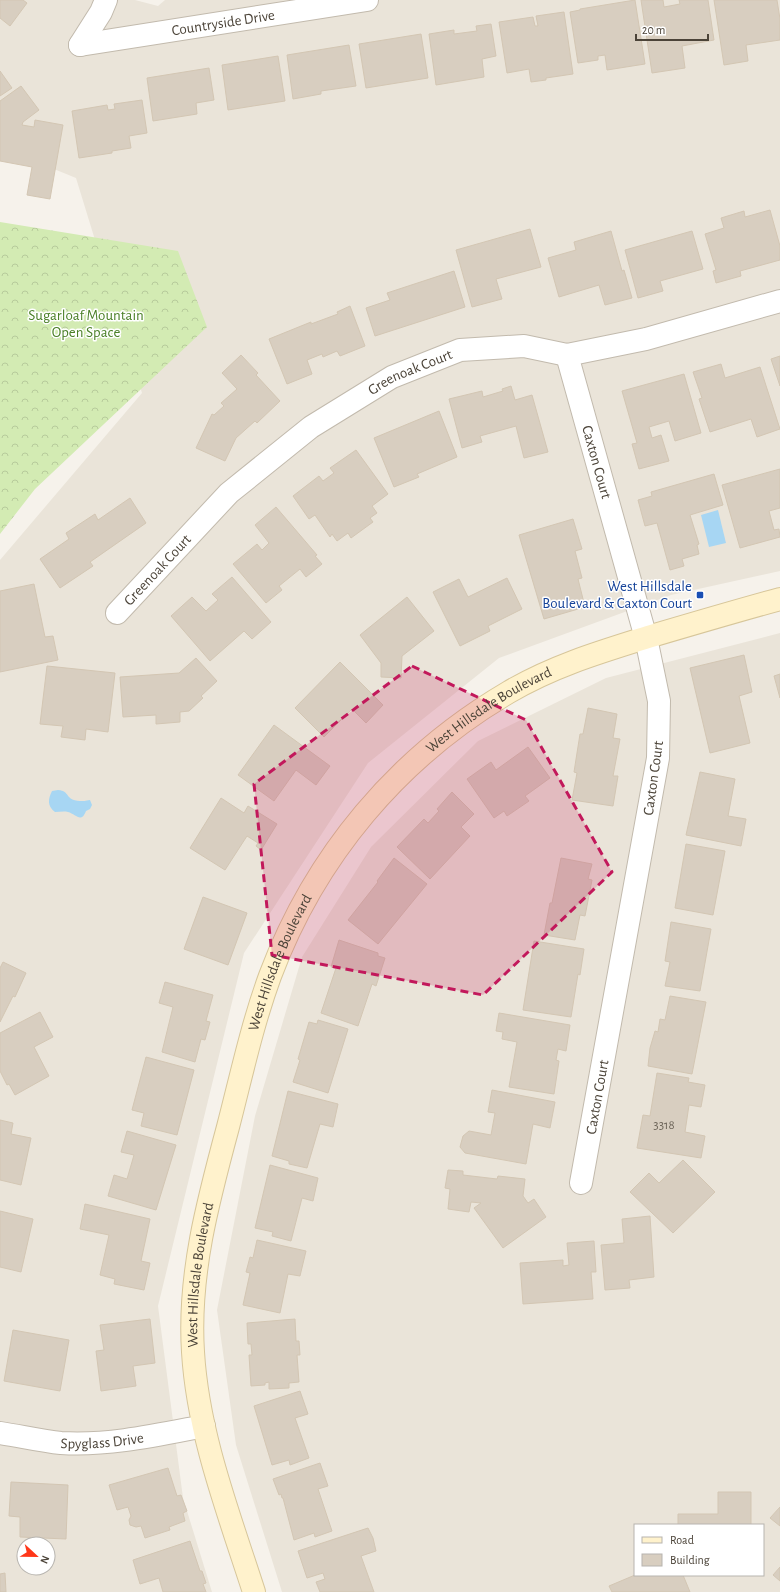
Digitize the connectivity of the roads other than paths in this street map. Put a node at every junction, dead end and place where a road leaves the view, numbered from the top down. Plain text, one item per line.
1 (106, 0) edge
2 (367, 0) edge
3 (780, 301) edge
4 (567, 355) junction
5 (780, 598) edge
6 (117, 613) dead end
7 (646, 638) junction
8 (581, 1183) dead end
9 (204, 1426) junction
10 (0, 1433) edge
11 (254, 1592) edge

1 - 2 street, Countryside Drive
3 - 4 street, Greenoak Court
4 - 6 street, Greenoak Court
4 - 7 street, Caxton Court
5 - 7 main road, West Hillsdale Boulevard
7 - 8 street, Caxton Court
7 - 9 main road, West Hillsdale Boulevard
9 - 10 street, Spyglass Drive
9 - 11 main road, West Hillsdale Boulevard

